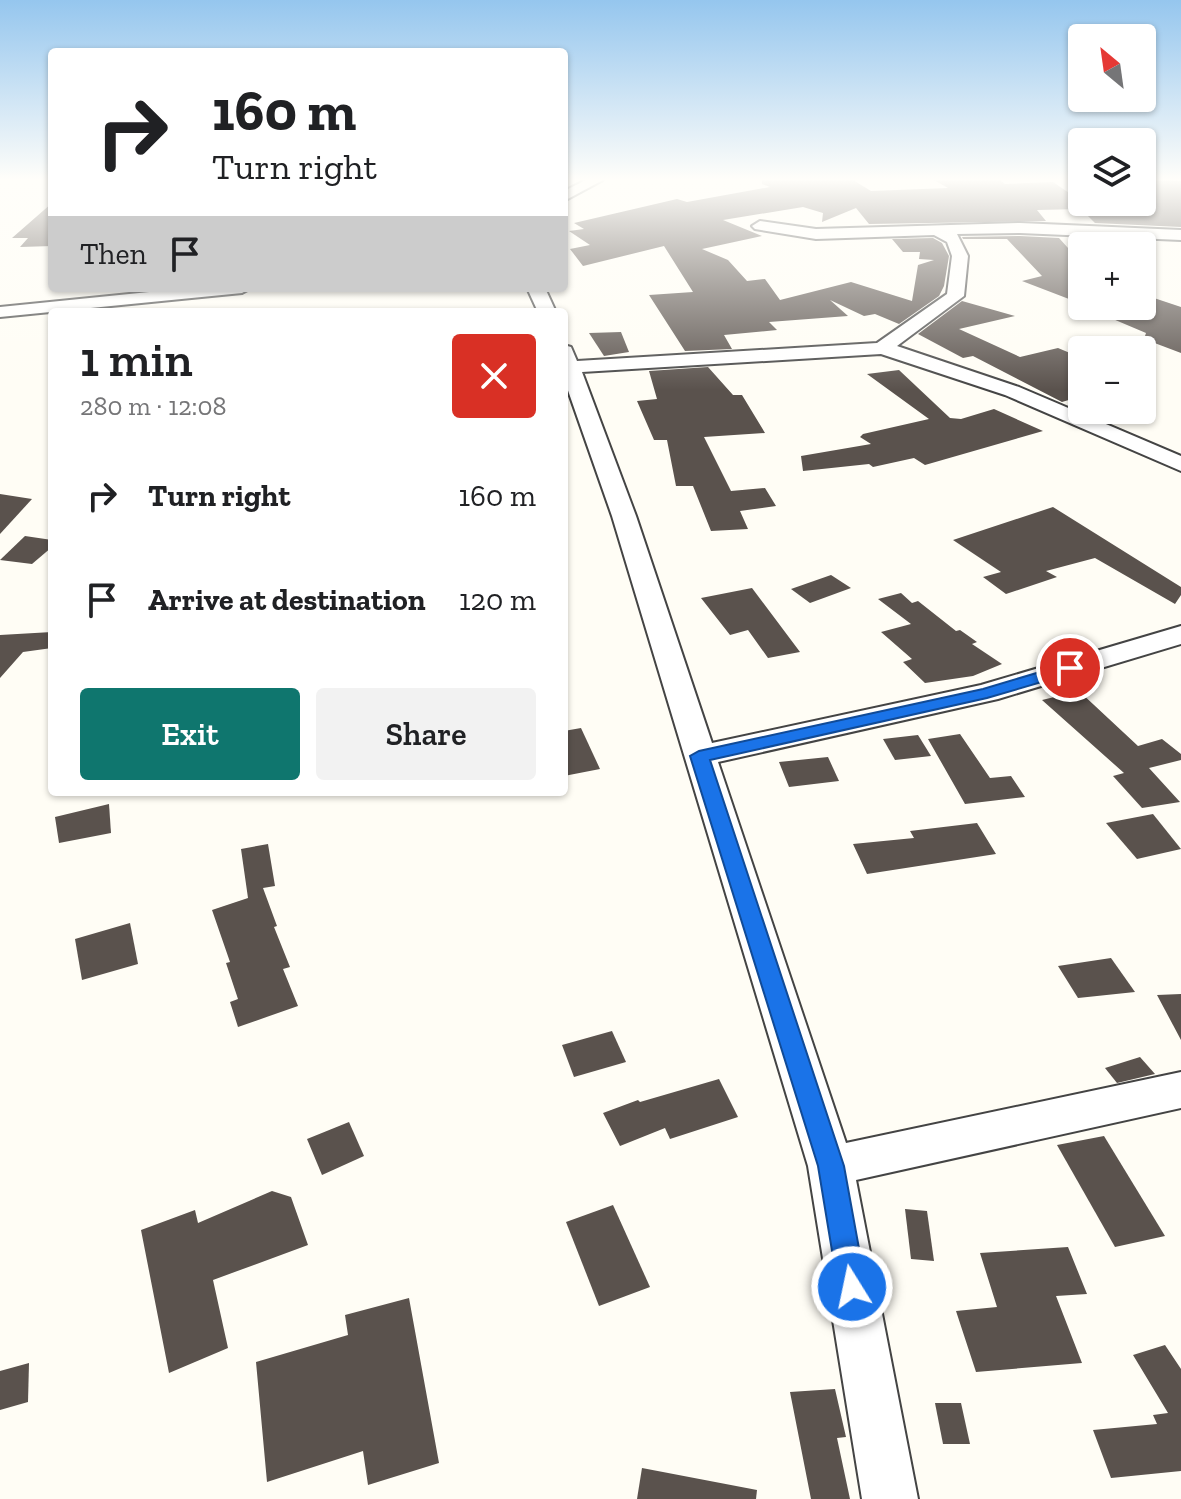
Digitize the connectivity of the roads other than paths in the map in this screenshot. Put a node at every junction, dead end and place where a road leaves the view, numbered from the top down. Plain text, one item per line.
1 (958, 250) edge
2 (202, 292) edge
3 (0, 312) edge
4 (882, 348) junction
5 (568, 359) edge
6 (1181, 464) edge
7 (1181, 635) edge
8 (699, 756) junction
9 (1181, 1090) edge
10 (831, 1166) junction
11 (890, 1499) edge

1 - 4 street
2 - 3 street
4 - 5 street
4 - 6 street
5 - 8 street
7 - 8 street
8 - 10 street
9 - 10 street
10 - 11 street

